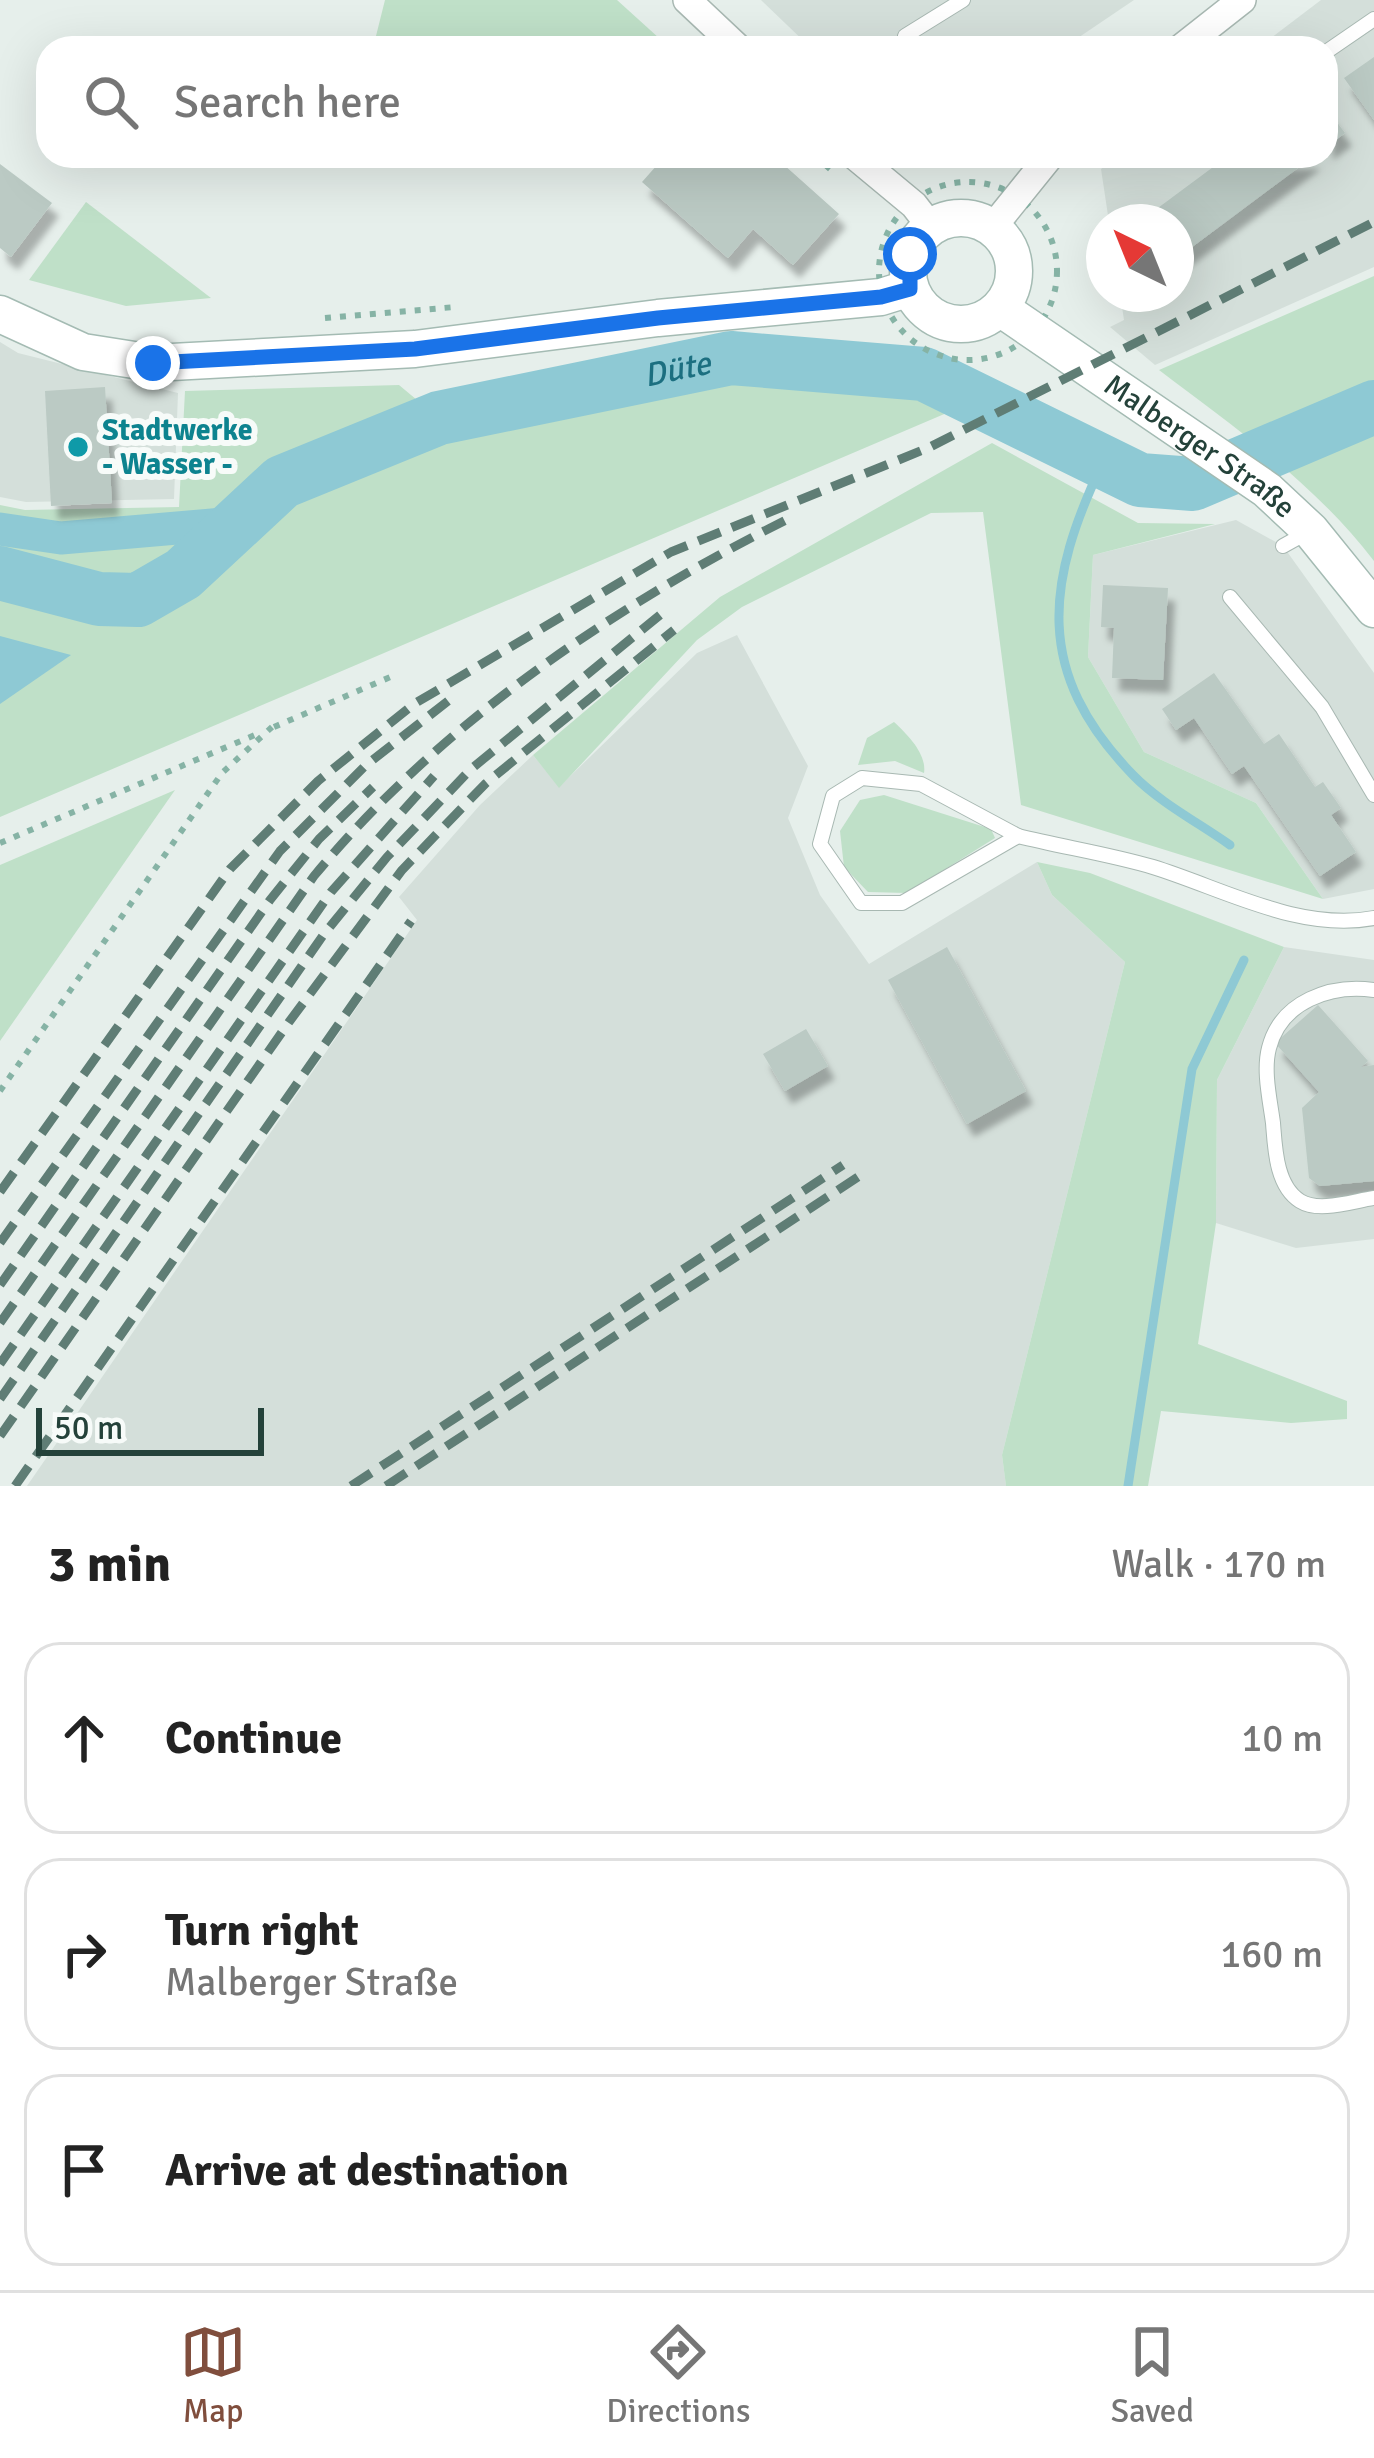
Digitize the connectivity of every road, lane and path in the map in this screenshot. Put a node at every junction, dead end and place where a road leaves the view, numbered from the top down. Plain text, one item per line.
1 (687, 0) edge
2 (963, 0) edge
3 (1242, 0) edge
4 (1374, 19) edge
5 (725, 36) edge
6 (904, 36) dead end
7 (1196, 36) edge
8 (1338, 44) edge
9 (868, 168) edge
10 (1040, 168) edge
11 (1018, 196) junction
12 (922, 216) junction
13 (992, 228) junction
14 (896, 293) junction
15 (478, 306) dead end
16 (1000, 308) junction
17 (0, 314) edge
18 (313, 319) dead end
19 (1031, 334) junction
20 (1230, 597) dead end
21 (1374, 609) edge
22 (395, 675) dead end
23 (272, 728) junction
24 (1374, 795) edge
25 (1018, 836) junction
26 (0, 843) edge
27 (1374, 918) edge
28 (1374, 990) edge
29 (0, 1091) edge
30 (1374, 1198) edge

1 - 5 street
2 - 6 lane
3 - 7 street
4 - 8 lane
9 - 12 street
10 - 11 street
11 - 12 path
11 - 13 street
11 - 19 path
12 - 13 street
12 - 14 street
12 - 14 path
13 - 16 street
14 - 16 street
14 - 17 street
14 - 19 path
15 - 18 path
16 - 19 street, Malberger Straße
19 - 21 street, Malberger Straße
20 - 24 lane
22 - 23 path
23 - 26 path
23 - 29 path
25 - 25 lane
25 - 27 lane
28 - 30 lane

